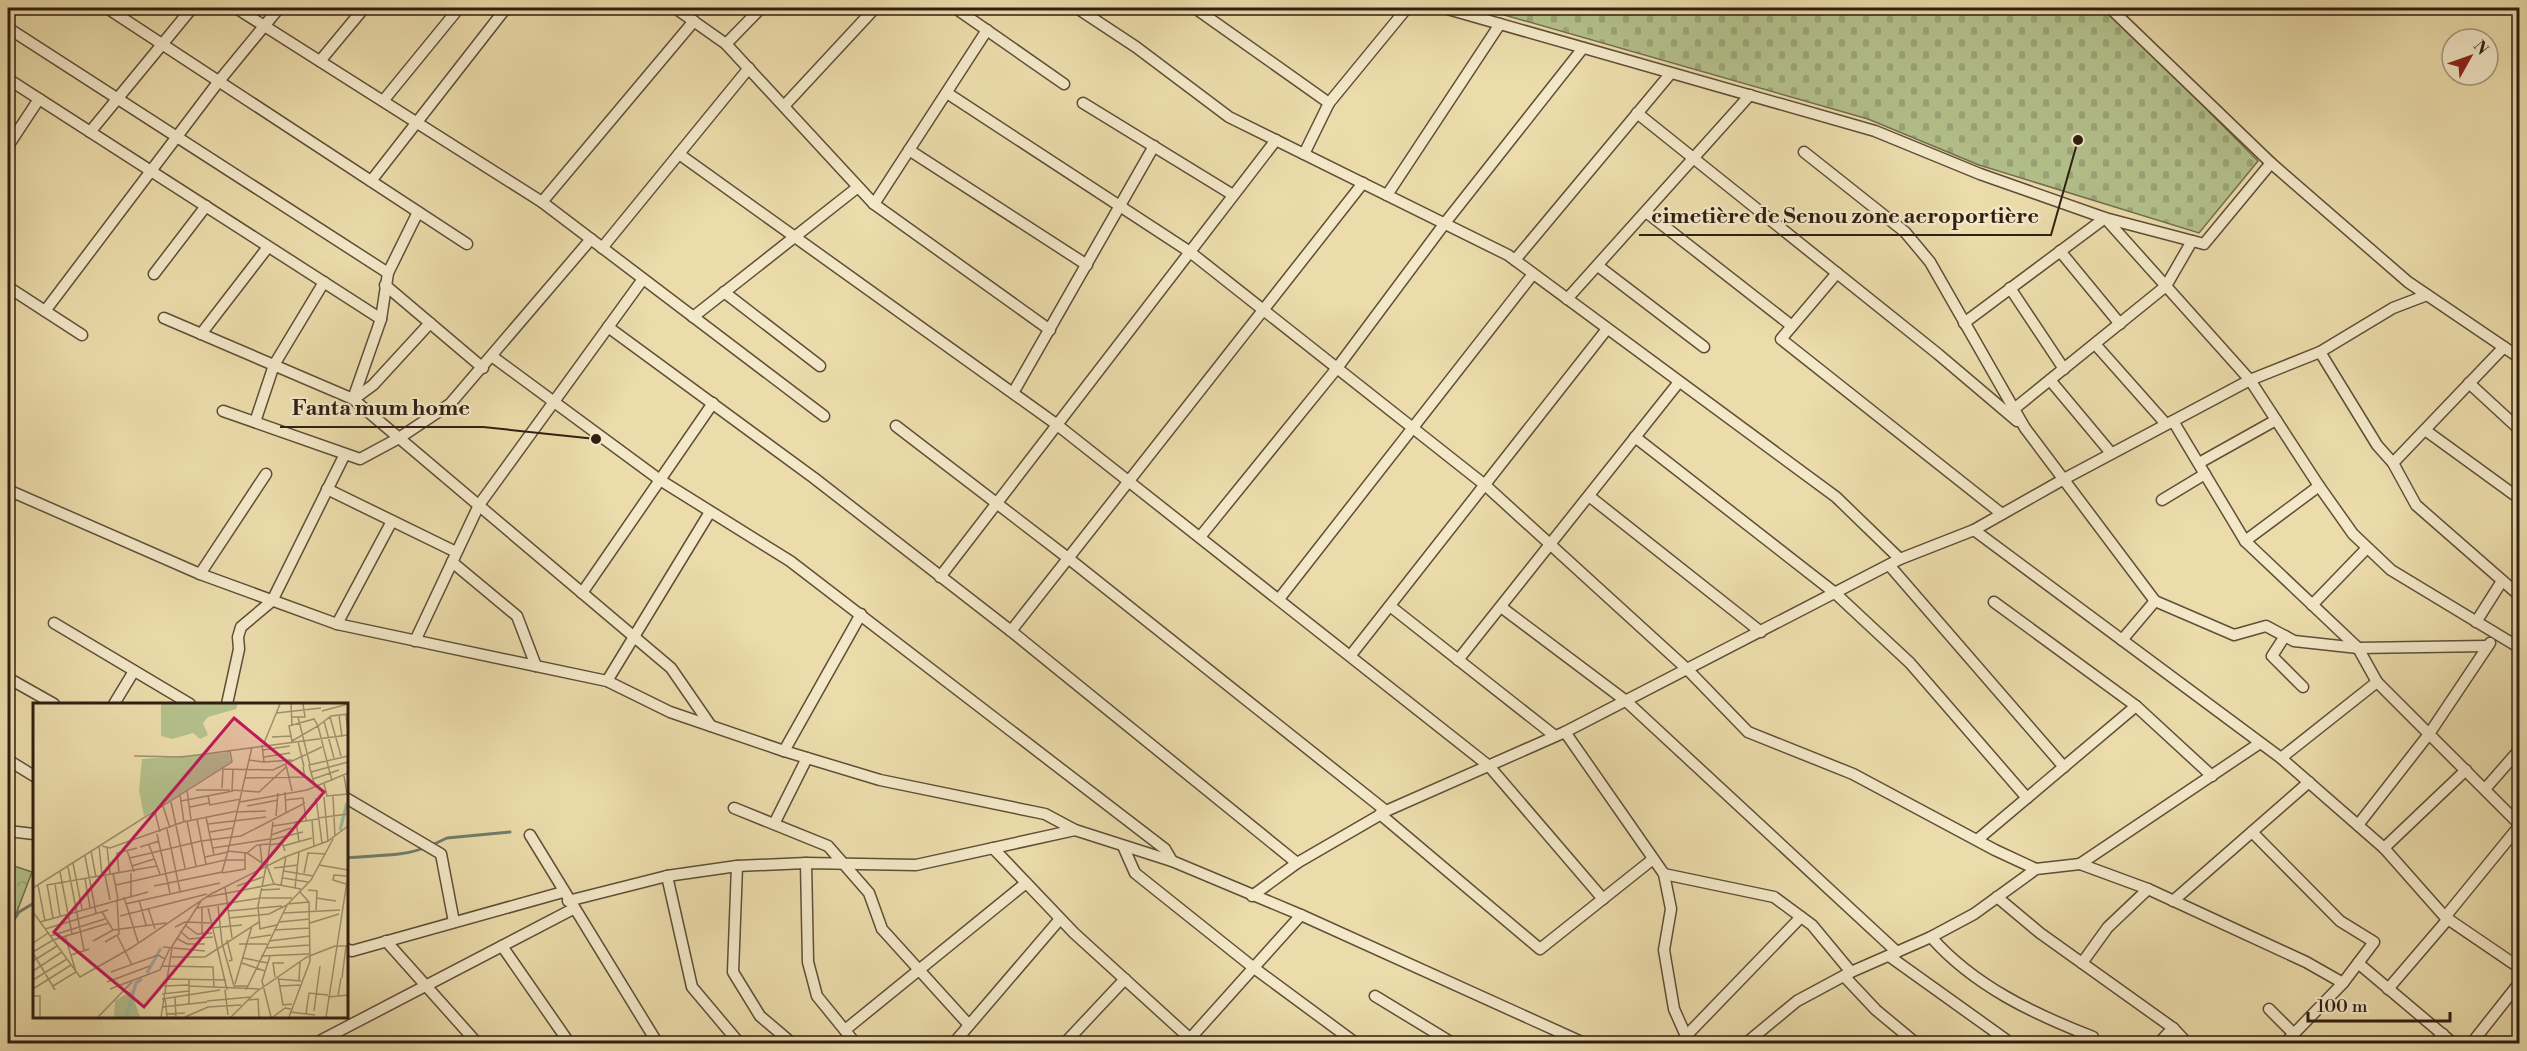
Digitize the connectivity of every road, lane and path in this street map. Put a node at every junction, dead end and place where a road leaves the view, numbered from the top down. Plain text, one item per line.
1 (107, 8) edge
2 (192, 8) edge
3 (236, 8) edge
4 (279, 8) edge
5 (364, 8) edge
6 (459, 8) edge
7 (506, 8) edge
8 (675, 8) edge
9 (761, 8) edge
10 (875, 8) edge
11 (955, 8) edge
12 (1077, 8) edge
13 (1407, 8) edge
14 (1444, 8) edge
15 (2110, 8) edge
16 (1199, 12) dead end
17 (694, 21) junction
18 (1500, 24) junction
19 (264, 25) junction
20 (8, 28) edge
21 (987, 30) junction
22 (162, 44) junction
23 (726, 44) junction
24 (1582, 48) junction
25 (320, 61) junction
26 (748, 68) junction
27 (1671, 73) junction
28 (8, 80) edge
29 (219, 81) junction
30 (1064, 84) dead end
31 (947, 93) junction
32 (1750, 95) junction
33 (118, 98) junction
34 (39, 99) junction
35 (383, 101) junction
36 (1083, 103) dead end
37 (1329, 103) junction
38 (784, 106) junction
39 (1637, 114) junction
40 (417, 122) junction
41 (90, 132) junction
42 (177, 136) junction
43 (1276, 140) junction
44 (8, 146) edge
45 (1154, 146) junction
46 (909, 150) junction
47 (1804, 152) dead end
48 (679, 154) junction
49 (1304, 154) junction
50 (1694, 159) junction
51 (2271, 163) junction
52 (151, 171) junction
53 (371, 181) junction
54 (1363, 183) junction
55 (858, 187) junction
56 (1233, 195) junction
57 (1387, 195) junction
58 (542, 202) junction
59 (874, 204) junction
60 (206, 206) junction
61 (1120, 206) junction
62 (418, 212) junction
63 (1646, 212) junction
64 (2105, 218) junction
65 (1445, 223) junction
66 (795, 237) junction
67 (591, 239) junction
68 (2192, 241) junction
69 (467, 244) dead end
70 (268, 247) junction
71 (602, 248) junction
72 (2060, 251) junction
73 (1190, 252) junction
74 (1515, 260) junction
75 (1087, 265) junction
76 (1598, 266) junction
77 (388, 273) junction
78 (1838, 273) junction
79 (154, 274) dead end
80 (1533, 274) junction
81 (643, 279) junction
82 (324, 282) junction
83 (386, 285) junction
84 (2166, 286) junction
85 (8, 287) edge
86 (2010, 288) junction
87 (724, 292) junction
88 (2427, 296) junction
89 (1567, 299) junction
90 (1263, 310) junction
91 (45, 311) junction
92 (693, 317) junction
93 (164, 318) dead end
94 (381, 320) junction
95 (1964, 322) junction
96 (430, 323) junction
97 (2120, 324) junction
98 (1792, 326) junction
99 (608, 327) junction
100 (1607, 329) junction
101 (1050, 330) junction
102 (201, 334) junction
103 (82, 335) dead end
104 (2095, 344) junction
105 (1704, 347) dead end
106 (2504, 347) junction
107 (2320, 352) junction
108 (2518, 356) edge
109 (493, 357) junction
110 (274, 365) junction
111 (820, 366) dead end
112 (483, 368) junction
113 (1337, 368) junction
114 (2064, 369) junction
115 (2050, 380) junction
116 (2250, 380) junction
117 (1679, 382) junction
118 (2469, 383) junction
119 (1013, 393) junction
120 (353, 399) junction
121 (554, 402) junction
122 (713, 403) junction
123 (2014, 409) junction
124 (223, 411) dead end
125 (824, 416) dead end
126 (2276, 420) junction
127 (255, 422) junction
128 (2170, 422) junction
129 (1056, 424) junction
130 (896, 426) dead end
131 (1413, 428) junction
132 (2025, 428) junction
133 (2425, 430) junction
134 (2520, 430) edge
135 (1635, 437) junction
136 (399, 438) junction
137 (2111, 453) junction
138 (345, 454) junction
139 (2199, 464) junction
140 (2392, 464) junction
141 (266, 474) dead end
142 (2205, 474) junction
143 (2064, 479) junction
144 (660, 480) junction
145 (1129, 481) junction
146 (1485, 485) junction
147 (2319, 486) junction
148 (327, 489) junction
149 (8, 490) edge
150 (1589, 496) junction
151 (2520, 499) edge
152 (2162, 500) dead end
153 (996, 502) junction
154 (479, 506) junction
155 (710, 512) junction
156 (2002, 514) junction
157 (392, 521) junction
158 (1974, 530) junction
159 (1200, 537) junction
160 (2244, 541) junction
161 (1550, 544) junction
162 (2367, 548) junction
163 (454, 557) junction
164 (1068, 558) junction
165 (1900, 559) junction
166 (1889, 565) junction
167 (200, 574) junction
168 (940, 577) junction
169 (2502, 581) junction
170 (582, 593) junction
171 (1835, 593) junction
172 (2520, 596) edge
173 (1279, 599) junction
174 (272, 601) junction
175 (2155, 601) junction
176 (1994, 602) dead end
177 (2312, 604) junction
178 (1390, 606) junction
179 (1501, 607) junction
180 (861, 614) junction
181 (2476, 622) junction
182 (54, 623) dead end
183 (337, 624) junction
184 (1011, 631) junction
185 (1761, 632) junction
186 (2496, 634) junction
187 (2285, 636) junction
188 (634, 637) junction
189 (2122, 640) junction
190 (415, 641) junction
191 (2487, 646) junction
192 (2358, 648) junction
193 (2520, 648) edge
194 (1351, 655) junction
195 (1458, 660) junction
196 (536, 666) junction
197 (1688, 670) junction
198 (134, 671) junction
199 (8, 678) edge
200 (607, 681) junction
201 (2377, 682) junction
202 (2303, 687) dead end
203 (1626, 701) junction
204 (51, 703) edge
205 (115, 703) edge
206 (187, 703) edge
207 (227, 703) edge
208 (2136, 706) junction
209 (711, 726) junction
210 (1560, 734) junction
211 (2429, 734) junction
212 (2260, 743) junction
213 (2520, 749) edge
214 (784, 751) junction
215 (807, 758) junction
216 (2281, 759) junction
217 (8, 760) edge
218 (1489, 766) junction
219 (2064, 767) junction
220 (2466, 770) junction
221 (33, 775) edge
222 (2212, 776) junction
223 (2309, 782) junction
224 (2485, 789) junction
225 (2028, 798) junction
226 (348, 799) edge
227 (734, 807) dead end
228 (1383, 813) junction
229 (774, 824) junction
230 (2358, 825) junction
231 (1075, 830) junction
232 (8, 831) edge
233 (2252, 832) junction
234 (33, 834) edge
235 (530, 835) dead end
236 (1977, 840) junction
237 (1123, 846) junction
238 (993, 848) junction
239 (2385, 848) junction
240 (1653, 859) junction
241 (1172, 861) junction
242 (806, 863) junction
243 (1297, 863) junction
244 (844, 864) junction
245 (2080, 864) junction
246 (737, 866) junction
247 (2036, 869) junction
248 (1664, 874) junction
249 (667, 876) junction
250 (1026, 883) junction
251 (2148, 889) junction
252 (1252, 896) junction
253 (1997, 897) junction
254 (1603, 899) junction
255 (568, 901) junction
256 (2173, 901) junction
257 (1301, 915) junction
258 (1801, 917) junction
259 (2447, 918) junction
260 (1060, 919) junction
261 (454, 922) junction
262 (1931, 937) junction
263 (386, 941) junction
264 (502, 946) junction
265 (348, 949) edge
266 (1893, 954) junction
267 (2517, 962) edge
268 (2082, 963) junction
269 (2358, 963) junction
270 (1254, 968) junction
271 (919, 970) junction
272 (1848, 974) junction
273 (1125, 979) junction
274 (2520, 982) edge
275 (2343, 983) junction
276 (426, 985) junction
277 (2388, 988) junction
278 (1374, 996) dead end
279 (2269, 1009) dead end
280 (969, 1024) junction
281 (2173, 1028) junction
282 (845, 1030) junction
283 (2294, 1034) junction
284 (2443, 1034) junction
285 (2093, 1037) dead end
286 (1687, 1040) edge
287 (321, 1042) edge
288 (1190, 1042) edge
289 (478, 1044) edge
290 (570, 1044) edge
291 (658, 1044) edge
292 (740, 1044) edge
293 (793, 1044) edge
294 (856, 1044) edge
295 (953, 1044) edge
296 (1064, 1044) edge
297 (1357, 1044) edge
298 (1454, 1044) edge
299 (1586, 1044) edge
300 (1745, 1044) edge
301 (1917, 1044) edge
302 (2012, 1044) edge
303 (2158, 1044) edge
304 (2188, 1044) edge
305 (2284, 1044) edge
306 (2433, 1044) edge
307 (2454, 1044) edge
308 (2471, 1044) edge

1 - 22 street
2 - 22 street
3 - 19 street
4 - 19 street
5 - 25 street
6 - 35 street
7 - 40 street
8 - 17 street
9 - 23 street
10 - 38 street
11 - 21 street
12 - 43 street
13 - 37 street
14 - 18 street
15 - 51 street
16 - 37 street
17 - 23 street
17 - 58 street
18 - 24 street
18 - 57 street
19 - 25 street
19 - 29 street
20 - 33 street
21 - 30 street
21 - 31 street
22 - 29 street
22 - 33 street
23 - 26 street
24 - 27 street
24 - 65 street
25 - 35 street
26 - 38 street
26 - 48 street
27 - 32 street
27 - 39 street
28 - 34 street
29 - 42 street
29 - 53 street
31 - 46 street
31 - 61 street
32 - 50 street
32 - 64 street
33 - 41 street
33 - 42 street
34 - 41 street
34 - 44 street
35 - 40 street
36 - 45 street
37 - 49 street
38 - 55 street
39 - 50 street
39 - 74 street
40 - 53 street
40 - 58 street
41 - 52 street
42 - 52 street
42 - 77 street
43 - 49 street
43 - 56 street
45 - 56 street
45 - 61 street
46 - 59 street
46 - 75 street
47 - 95 street
48 - 66 street
48 - 71 street
49 - 54 street
50 - 63 street
50 - 78 street
51 - 68 street
51 - 88 street
52 - 60 street
52 - 91 street
53 - 62 street
54 - 57 street
54 - 90 street
55 - 59 street
55 - 66 street
56 - 73 street
57 - 65 street
58 - 67 street
59 - 101 street
60 - 70 street
60 - 79 street
61 - 73 street
61 - 75 street
62 - 69 street
62 - 77 street
63 - 76 street
63 - 98 street
64 - 68 street
64 - 72 street
64 - 84 street
65 - 74 street
65 - 113 street
66 - 87 street
66 - 119 street
67 - 71 street
67 - 109 street
68 - 84 street
70 - 82 street
70 - 102 street
71 - 81 street
72 - 86 street
72 - 97 street
73 - 90 street
73 - 129 street
74 - 80 street
75 - 101 street
76 - 89 street
76 - 105 street
77 - 83 street
78 - 98 street
78 - 132 street
80 - 89 street
80 - 131 street
81 - 92 street
81 - 99 street
82 - 94 street
82 - 110 street
83 - 94 street
83 - 96 street
84 - 97 street
84 - 116 street
85 - 91 street
86 - 95 street
86 - 114 street
87 - 92 street
87 - 111 street
88 - 106 street
88 - 107 street
89 - 100 street
90 - 113 street
90 - 145 street
91 - 103 street
92 - 125 street
93 - 102 street
94 - 120 street
95 - 123 street
96 - 112 street
96 - 120 street
97 - 104 street
98 - 156 street
99 - 121 street
99 - 122 street
100 - 117 street
100 - 146 street
101 - 119 street
102 - 110 street
104 - 114 street
104 - 128 street
106 - 108 street
106 - 118 street
107 - 116 street
107 - 140 street
109 - 112 street
109 - 121 street
110 - 120 street
110 - 127 street
112 - 136 street
113 - 131 street
113 - 159 street
114 - 115 street
115 - 123 street
115 - 137 street
116 - 126 street
116 - 128 street
117 - 135 street
117 - 165 street
118 - 133 street
118 - 134 street
119 - 129 street
120 - 136 street
121 - 144 street
121 - 154 street
122 - 144 street
122 - 168 street
123 - 132 street
124 - 127 street
126 - 139 street
126 - 147 street
127 - 138 street
128 - 137 street
128 - 139 street
129 - 145 street
129 - 153 street
130 - 153 street
131 - 146 street
131 - 173 street
132 - 143 street
133 - 140 street
133 - 151 street
135 - 150 street
135 - 171 street
136 - 138 street
136 - 154 street
137 - 143 street
138 - 148 street
139 - 142 street
140 - 169 street
141 - 167 street
142 - 152 street
142 - 160 street
143 - 156 street
143 - 175 street
144 - 155 street
144 - 170 street
145 - 159 street
145 - 164 street
146 - 161 street
146 - 178 street
147 - 160 street
147 - 162 street
148 - 157 street
148 - 174 street
149 - 167 street
150 - 161 street
150 - 185 street
153 - 164 street
153 - 168 street
154 - 163 street
154 - 170 street
155 - 180 street
155 - 188 street
156 - 158 street
157 - 163 street
157 - 183 street
158 - 165 street
158 - 189 street
159 - 173 street
160 - 177 street
161 - 179 street
161 - 197 street
162 - 177 street
162 - 181 street
163 - 190 street
163 - 196 street
164 - 184 street
164 - 228 street
165 - 166 street
166 - 171 street
166 - 219 street
167 - 174 street
168 - 184 street
169 - 172 street
169 - 181 street
170 - 188 street
171 - 185 street
171 - 225 street
173 - 194 street
174 - 183 street
174 - 207 street
175 - 187 street
175 - 189 street
176 - 208 street
177 - 192 street
178 - 194 street
178 - 195 street
179 - 195 street
179 - 203 street
180 - 214 street
180 - 241 street
181 - 186 street
182 - 198 street
183 - 190 street
184 - 243 street
185 - 197 street
186 - 191 street
186 - 193 street
187 - 192 street
187 - 202 street
188 - 200 street
188 - 209 street
189 - 212 street
190 - 196 street
191 - 192 street
191 - 211 street
192 - 201 street
194 - 218 street
195 - 210 street
196 - 200 street
197 - 203 street
197 - 236 street
198 - 205 street
198 - 206 street
199 - 204 street
200 - 209 street
201 - 211 street
201 - 216 street
203 - 210 street
203 - 266 street
208 - 219 street
208 - 222 street
209 - 214 street
210 - 218 street
210 - 240 street
211 - 220 street
211 - 230 street
212 - 216 street
212 - 222 street
213 - 224 street
214 - 215 street
215 - 229 street
215 - 231 street
216 - 223 street
217 - 221 street
218 - 228 street
218 - 254 street
219 - 225 street
220 - 224 street
220 - 239 street
222 - 245 street
223 - 230 street
223 - 233 street
224 - 259 street
225 - 236 street
226 - 261 street
227 - 229 street
228 - 243 street
228 - 254 street
229 - 244 street
230 - 239 street
231 - 237 street
231 - 238 street
232 - 234 street
233 - 256 street
233 - 269 street
235 - 255 street
236 - 247 street
237 - 241 street
237 - 270 street
238 - 244 street
238 - 250 street
239 - 259 street
240 - 248 street
240 - 254 street
241 - 252 street
242 - 244 street
242 - 246 street
242 - 282 street
243 - 252 street
244 - 271 street
245 - 247 street
245 - 251 street
246 - 249 street
246 - 293 street
247 - 253 street
248 - 258 street
248 - 286 street
249 - 255 street
249 - 292 street
250 - 260 street
250 - 271 street
251 - 256 street
251 - 268 street
252 - 257 street
253 - 262 street
253 - 268 street
255 - 261 street
255 - 264 street
255 - 291 street
256 - 275 street
257 - 270 street
257 - 299 street
258 - 272 street
258 - 286 street
259 - 267 street
259 - 277 street
260 - 273 street
260 - 280 street
261 - 263 street
262 - 266 street
262 - 285 street
263 - 265 street
263 - 276 street
264 - 276 street
264 - 290 street
266 - 272 street
266 - 302 street
268 - 281 street
269 - 275 street
269 - 277 street
270 - 288 street
270 - 297 street
271 - 280 street
271 - 282 street
272 - 300 street
272 - 301 street
273 - 288 street
273 - 296 street
274 - 308 street
275 - 283 street
276 - 287 street
276 - 289 street
277 - 284 street
278 - 298 street
279 - 283 street
280 - 295 street
281 - 303 street
281 - 304 street
282 - 294 street
283 - 305 street
284 - 306 street
284 - 307 street

